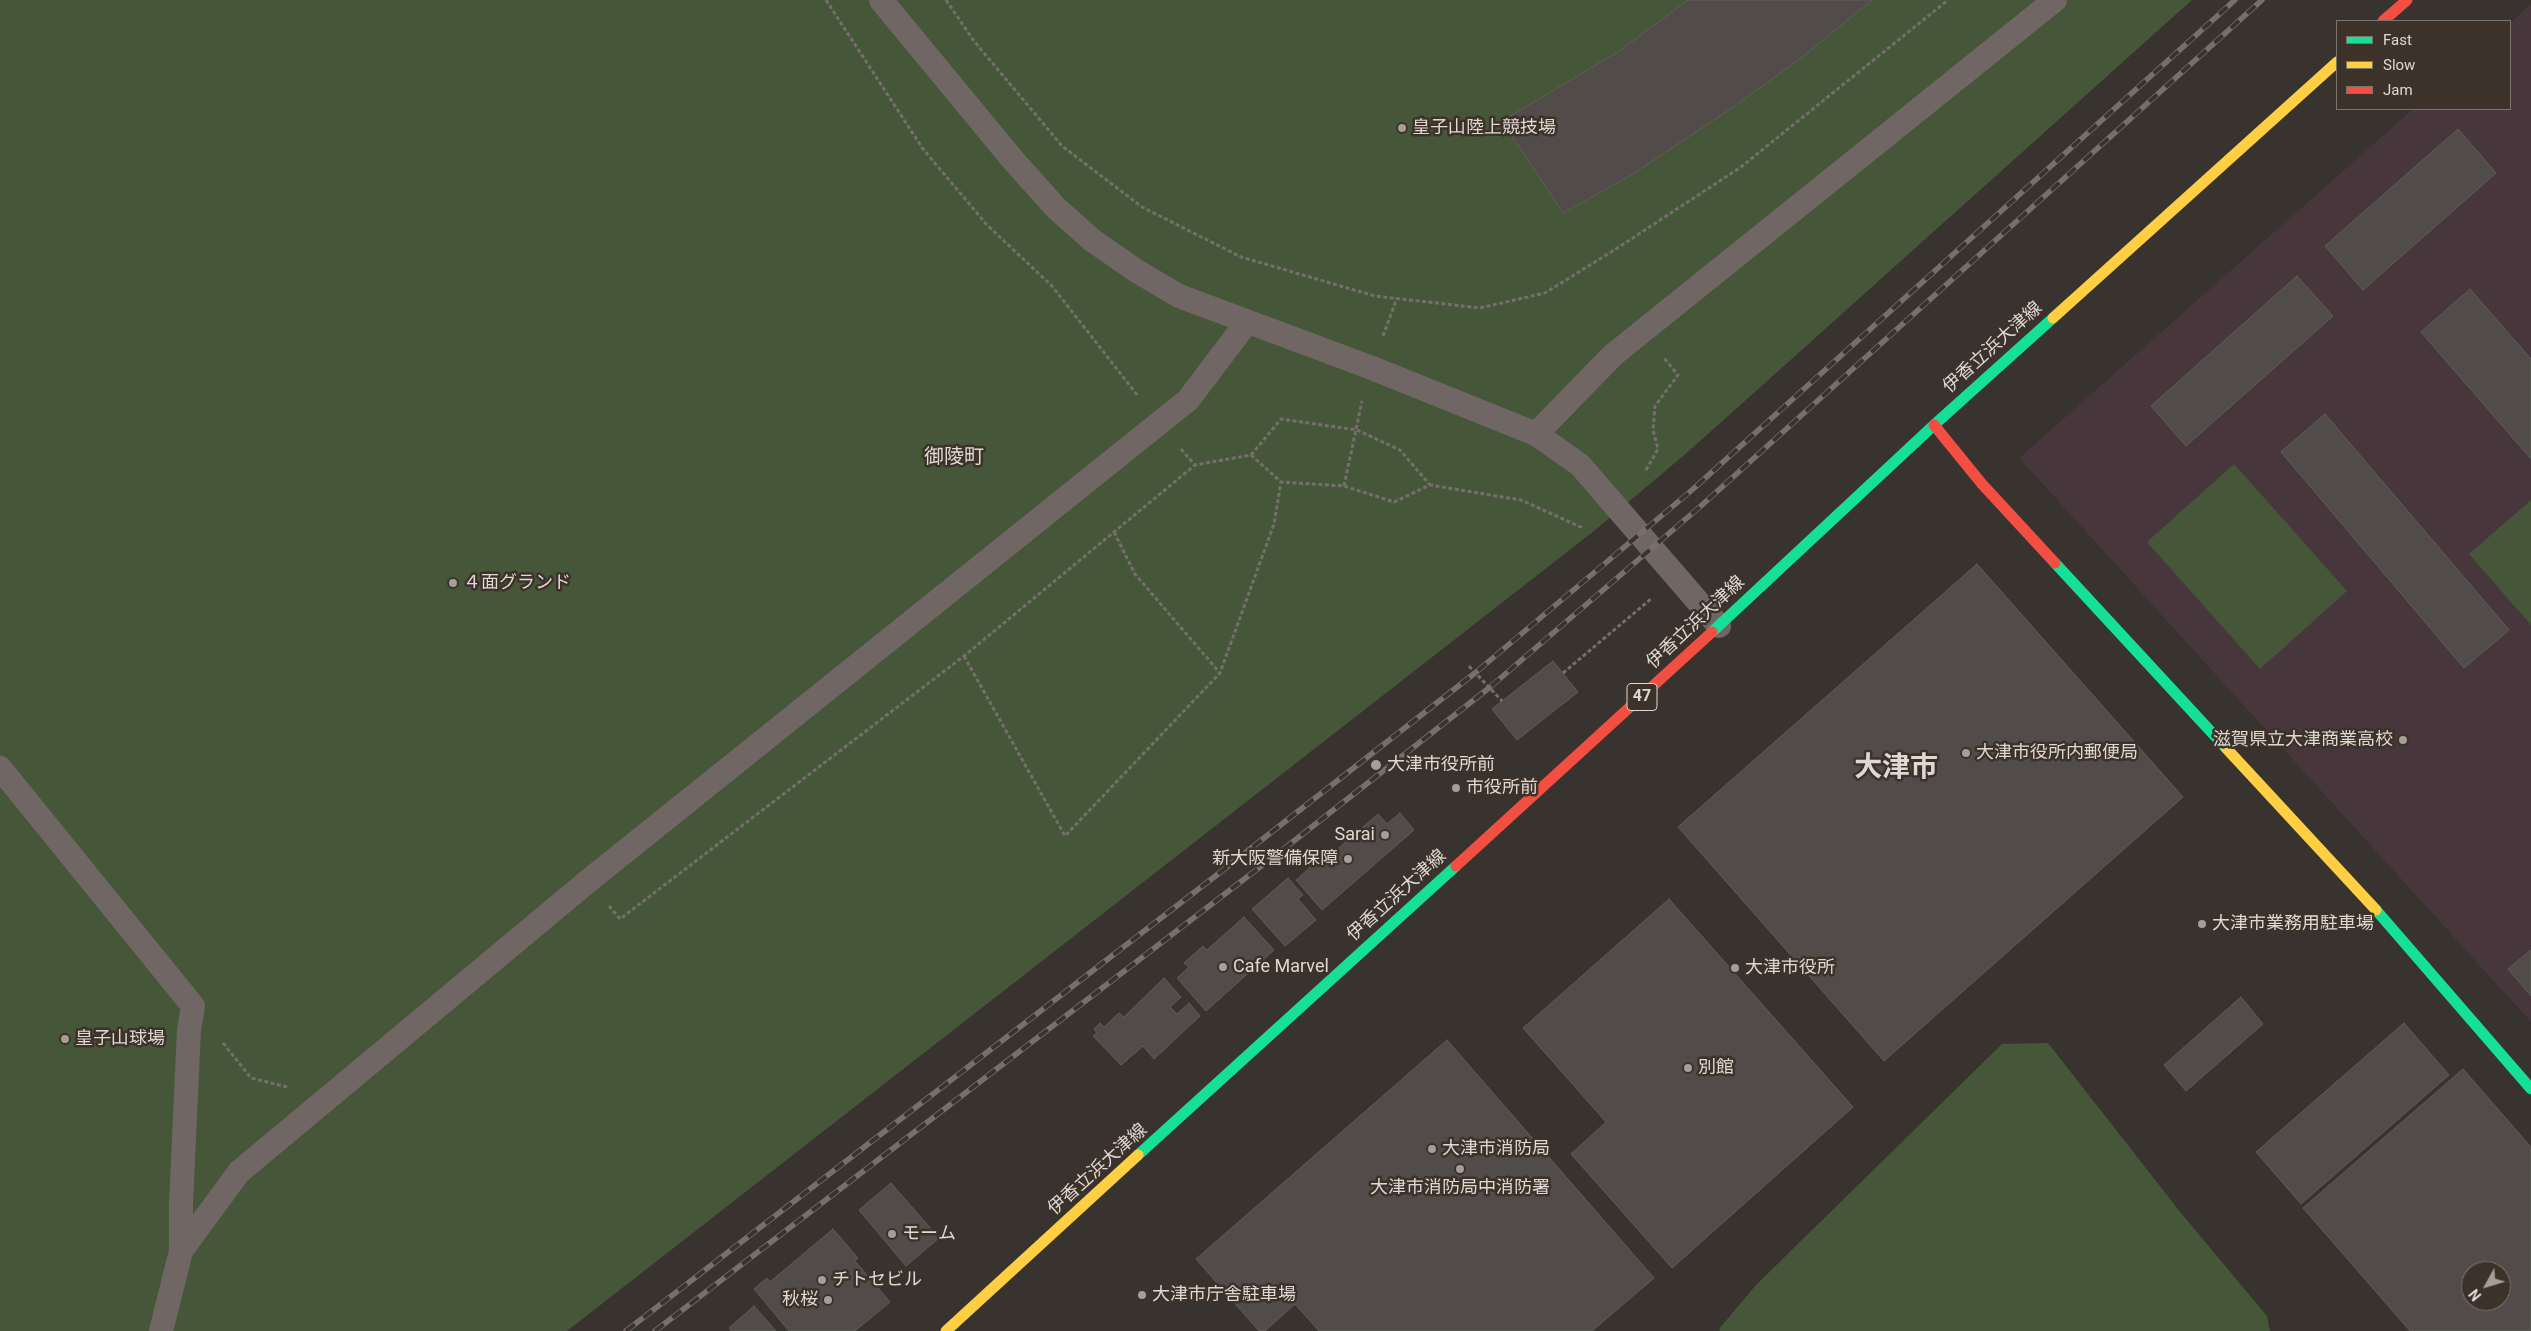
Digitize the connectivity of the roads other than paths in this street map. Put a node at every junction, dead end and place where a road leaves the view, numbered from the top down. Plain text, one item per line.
1 (880, 0) edge
2 (2055, 0) edge
3 (2407, 0) edge
4 (2384, 20) edge
5 (2336, 63) edge
6 (1247, 322) junction
7 (1934, 425) junction
8 (1536, 434) junction
9 (1719, 626) junction
10 (0, 768) edge
11 (2531, 1089) edge
12 (181, 1251) junction
13 (161, 1331) edge
14 (946, 1331) edge

1 - 6 lane
2 - 8 lane
3 - 4 main road
5 - 7 main road, 伊香立浜大津線 / 47
6 - 8 lane
6 - 12 lane
7 - 9 main road, 伊香立浜大津線 / 47
7 - 11 main road
8 - 9 lane
9 - 14 main road, 伊香立浜大津線 / 47
10 - 12 lane
12 - 13 lane

